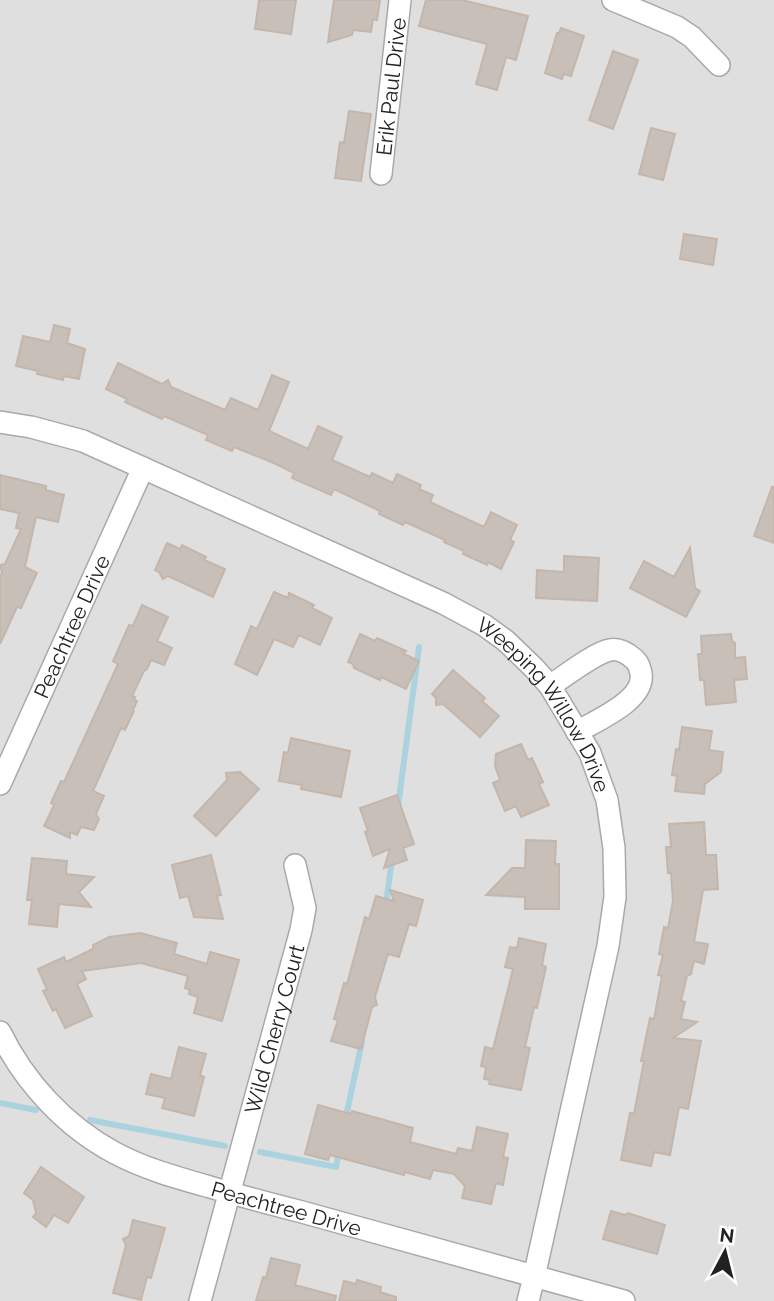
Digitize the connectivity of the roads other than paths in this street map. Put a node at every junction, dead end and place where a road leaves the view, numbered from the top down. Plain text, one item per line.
1 (400, 0) edge
2 (613, 0) edge
3 (719, 65) dead end
4 (381, 174) dead end
5 (0, 422) edge
6 (143, 468) junction
7 (550, 686) junction
8 (578, 732) junction
9 (0, 784) edge
10 (295, 865) dead end
11 (0, 1032) edge
12 (230, 1193) junction
13 (534, 1277) junction
14 (200, 1301) edge
15 (528, 1301) edge
16 (624, 1301) edge

1 - 4 street, Erik Paul Drive
2 - 3 street
5 - 6 street, Weeping Willow Drive
6 - 7 street, Weeping Willow Drive
6 - 9 street, Peachtree Drive
7 - 8 street, Weeping Willow Drive
7 - 8 street
8 - 13 street, Weeping Willow Drive
10 - 12 street, Wild Cherry Court
11 - 12 street, Peachtree Drive
12 - 13 street, Peachtree Drive
12 - 14 street, Wild Cherry Court
13 - 15 street, Weeping Willow Drive
13 - 16 street, Peachtree Drive

